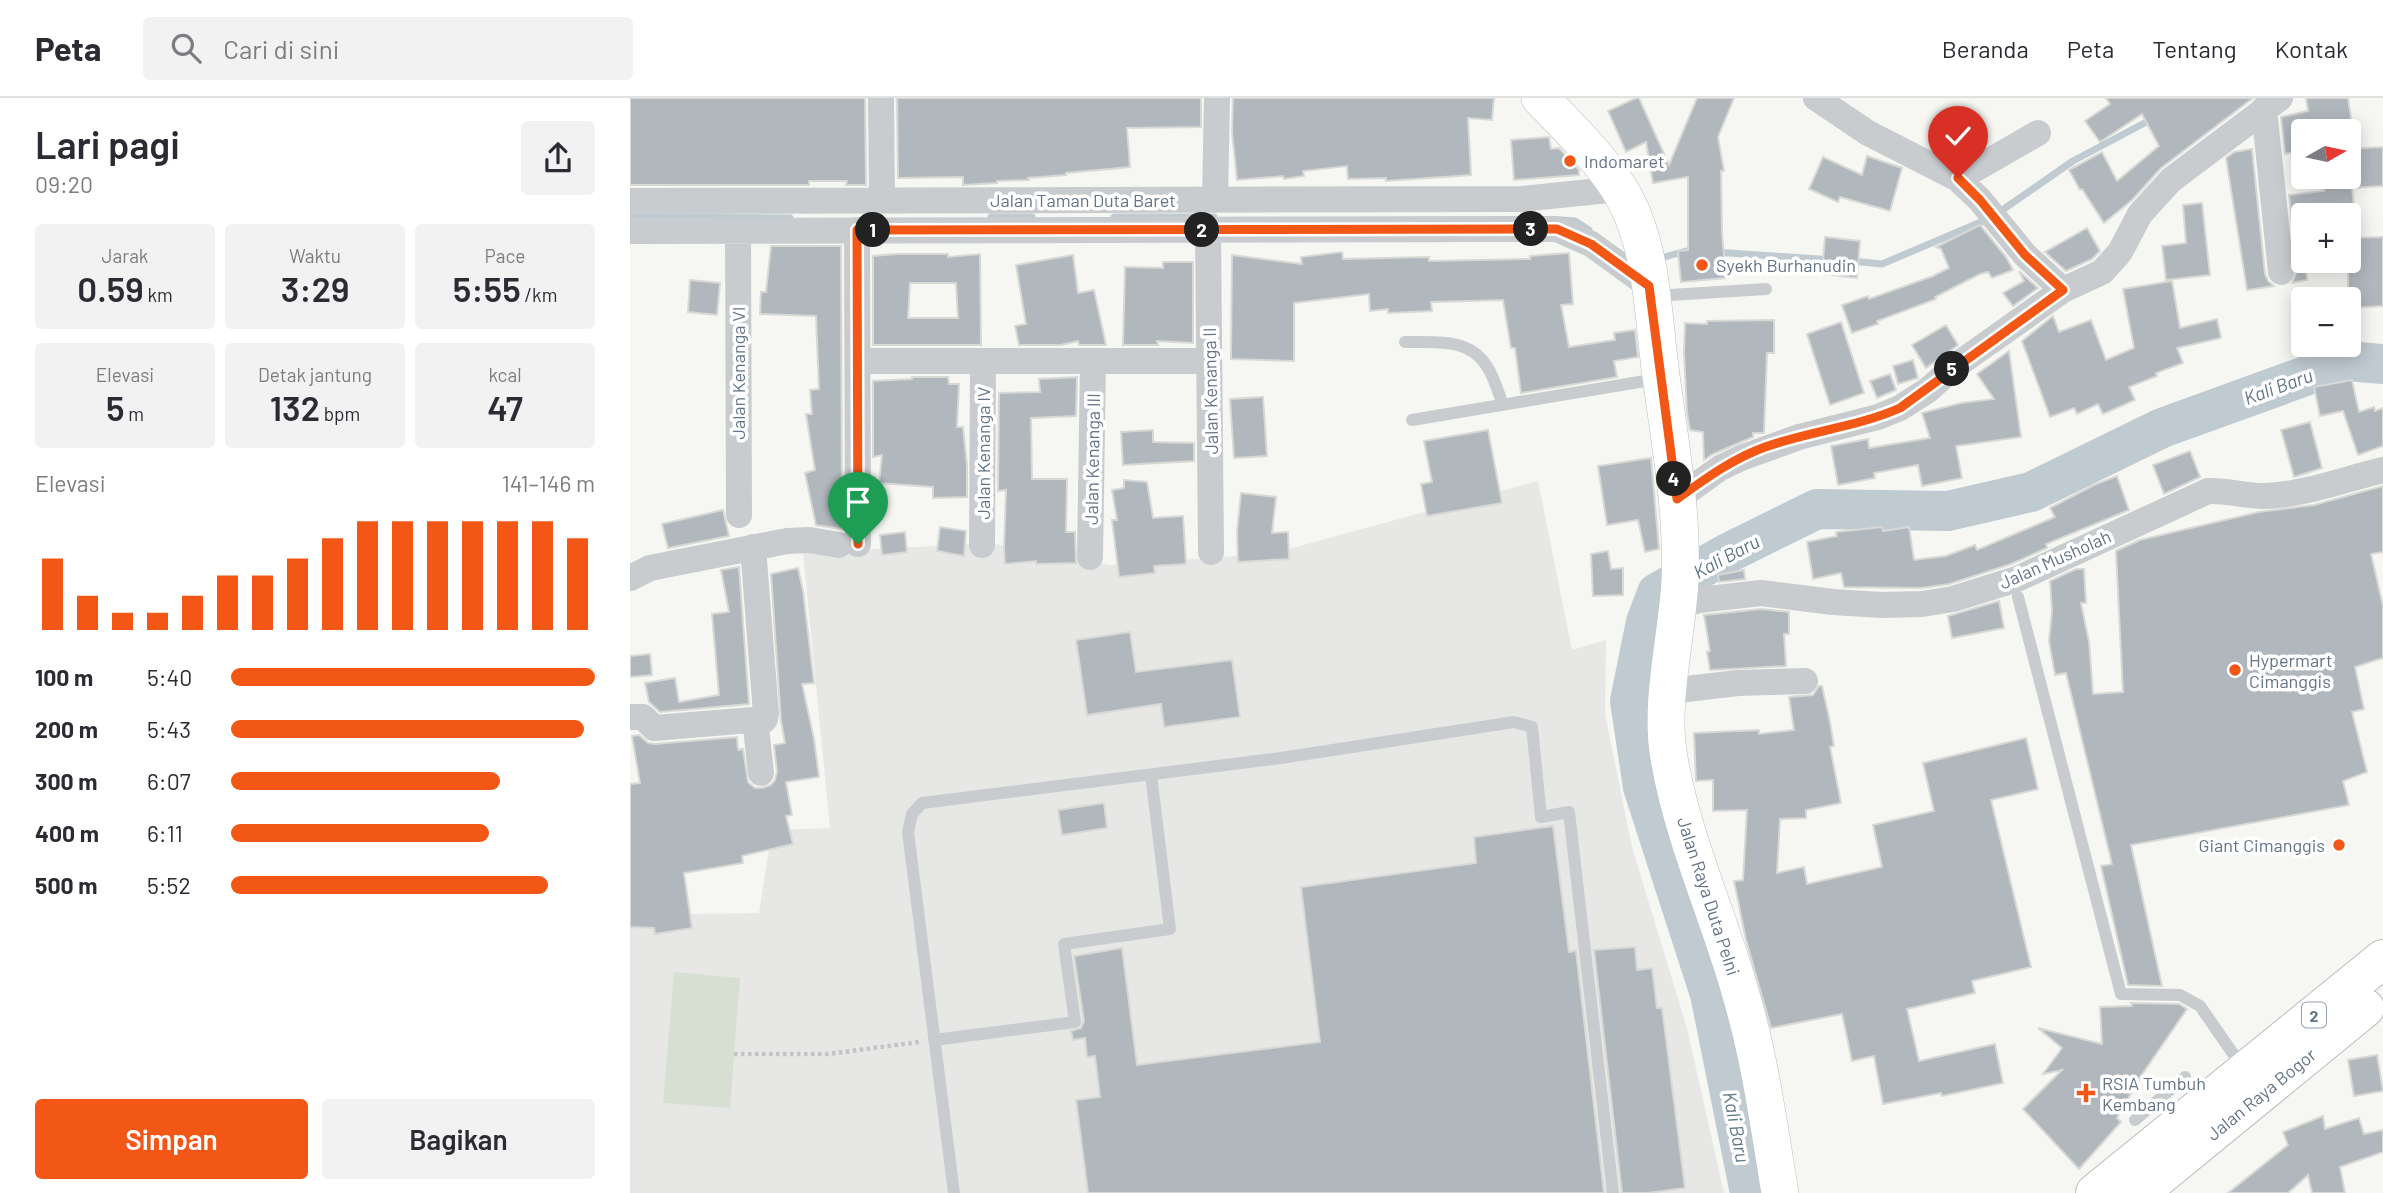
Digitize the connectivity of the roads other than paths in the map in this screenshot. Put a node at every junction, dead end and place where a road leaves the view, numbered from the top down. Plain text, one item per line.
1 (881, 98) edge
2 (1217, 98) edge
3 (1540, 98) edge
4 (1816, 98) edge
5 (2272, 103) edge
6 (2038, 133) dead end
7 (1958, 178) junction
8 (1619, 190) junction
9 (1215, 200) junction
10 (630, 201) edge
11 (882, 201) junction
12 (857, 230) junction
13 (1208, 230) junction
14 (630, 231) edge
15 (738, 231) junction
16 (2281, 272) dead end
17 (1649, 285) junction
18 (1766, 289) dead end
19 (2063, 290) junction
20 (1405, 342) dead end
21 (858, 361) junction
22 (983, 361) junction
23 (1093, 361) junction
24 (1209, 361) junction
25 (1661, 379) junction
26 (1503, 405) junction
27 (1412, 420) dead end
28 (2383, 470) edge
29 (1677, 499) junction
30 (739, 515) dead end
31 (982, 545) dead end
32 (752, 547) junction
33 (1211, 552) dead end
34 (1090, 557) dead end
35 (630, 578) edge
36 (2018, 597) dead end
37 (1678, 601) junction
38 (1805, 681) dead end
39 (1669, 691) junction
40 (630, 717) edge
41 (765, 719) junction
42 (761, 773) dead end
43 (1151, 775) junction
44 (2383, 959) edge
45 (2383, 993) edge
46 (934, 1040) junction
47 (2245, 1071) junction
48 (2185, 1077) dead end
49 (2136, 1120) dead end
50 (2173, 1120) junction
51 (954, 1193) edge
52 (1613, 1193) edge
53 (1780, 1193) edge
54 (2095, 1193) edge
55 (2139, 1193) edge

1 - 11 street
2 - 9 street
3 - 8 main road, Jalan Raya Duta Pelni
4 - 7 street
5 - 16 street
5 - 19 street
6 - 7 street
7 - 19 street
8 - 9 street, Jalan Taman Duta Baret
8 - 17 main road, Jalan Raya Duta Pelni
9 - 11 street, Jalan Taman Duta Baret
10 - 11 street, Jalan Taman Duta Baret
12 - 13 street
12 - 15 street
12 - 21 street
13 - 17 street
13 - 24 street, Jalan Kenanga II
14 - 15 street
15 - 30 street, Jalan Kenanga VI
17 - 18 lane
17 - 25 main road, Jalan Raya Duta Pelni
19 - 29 street
20 - 26 lane
21 - 22 street
21 - 32 street
22 - 23 street
22 - 31 street, Jalan Kenanga IV
23 - 24 street
23 - 34 street, Jalan Kenanga III
24 - 33 street, Jalan Kenanga II
25 - 26 lane
25 - 29 main road, Jalan Raya Duta Pelni
26 - 27 lane
28 - 37 street, Jalan Musholah
29 - 37 main road, Jalan Raya Duta Pelni
32 - 35 street
32 - 41 street
36 - 47 lane
37 - 39 main road, Jalan Raya Duta Pelni
38 - 39 street
39 - 53 main road, Jalan Raya Duta Pelni
40 - 41 street
41 - 42 street
43 - 46 lane
43 - 46 lane
43 - 52 lane
44 - 47 highway, Jalan Raya Bogor / 2
45 - 50 highway, Jalan Raya Bogor / 2
46 - 51 lane
47 - 50 highway, Jalan Raya Bogor / 2
48 - 50 lane
49 - 50 lane
50 - 54 highway, Jalan Raya Bogor / 2
50 - 55 highway, Jalan Raya Bogor / 2

